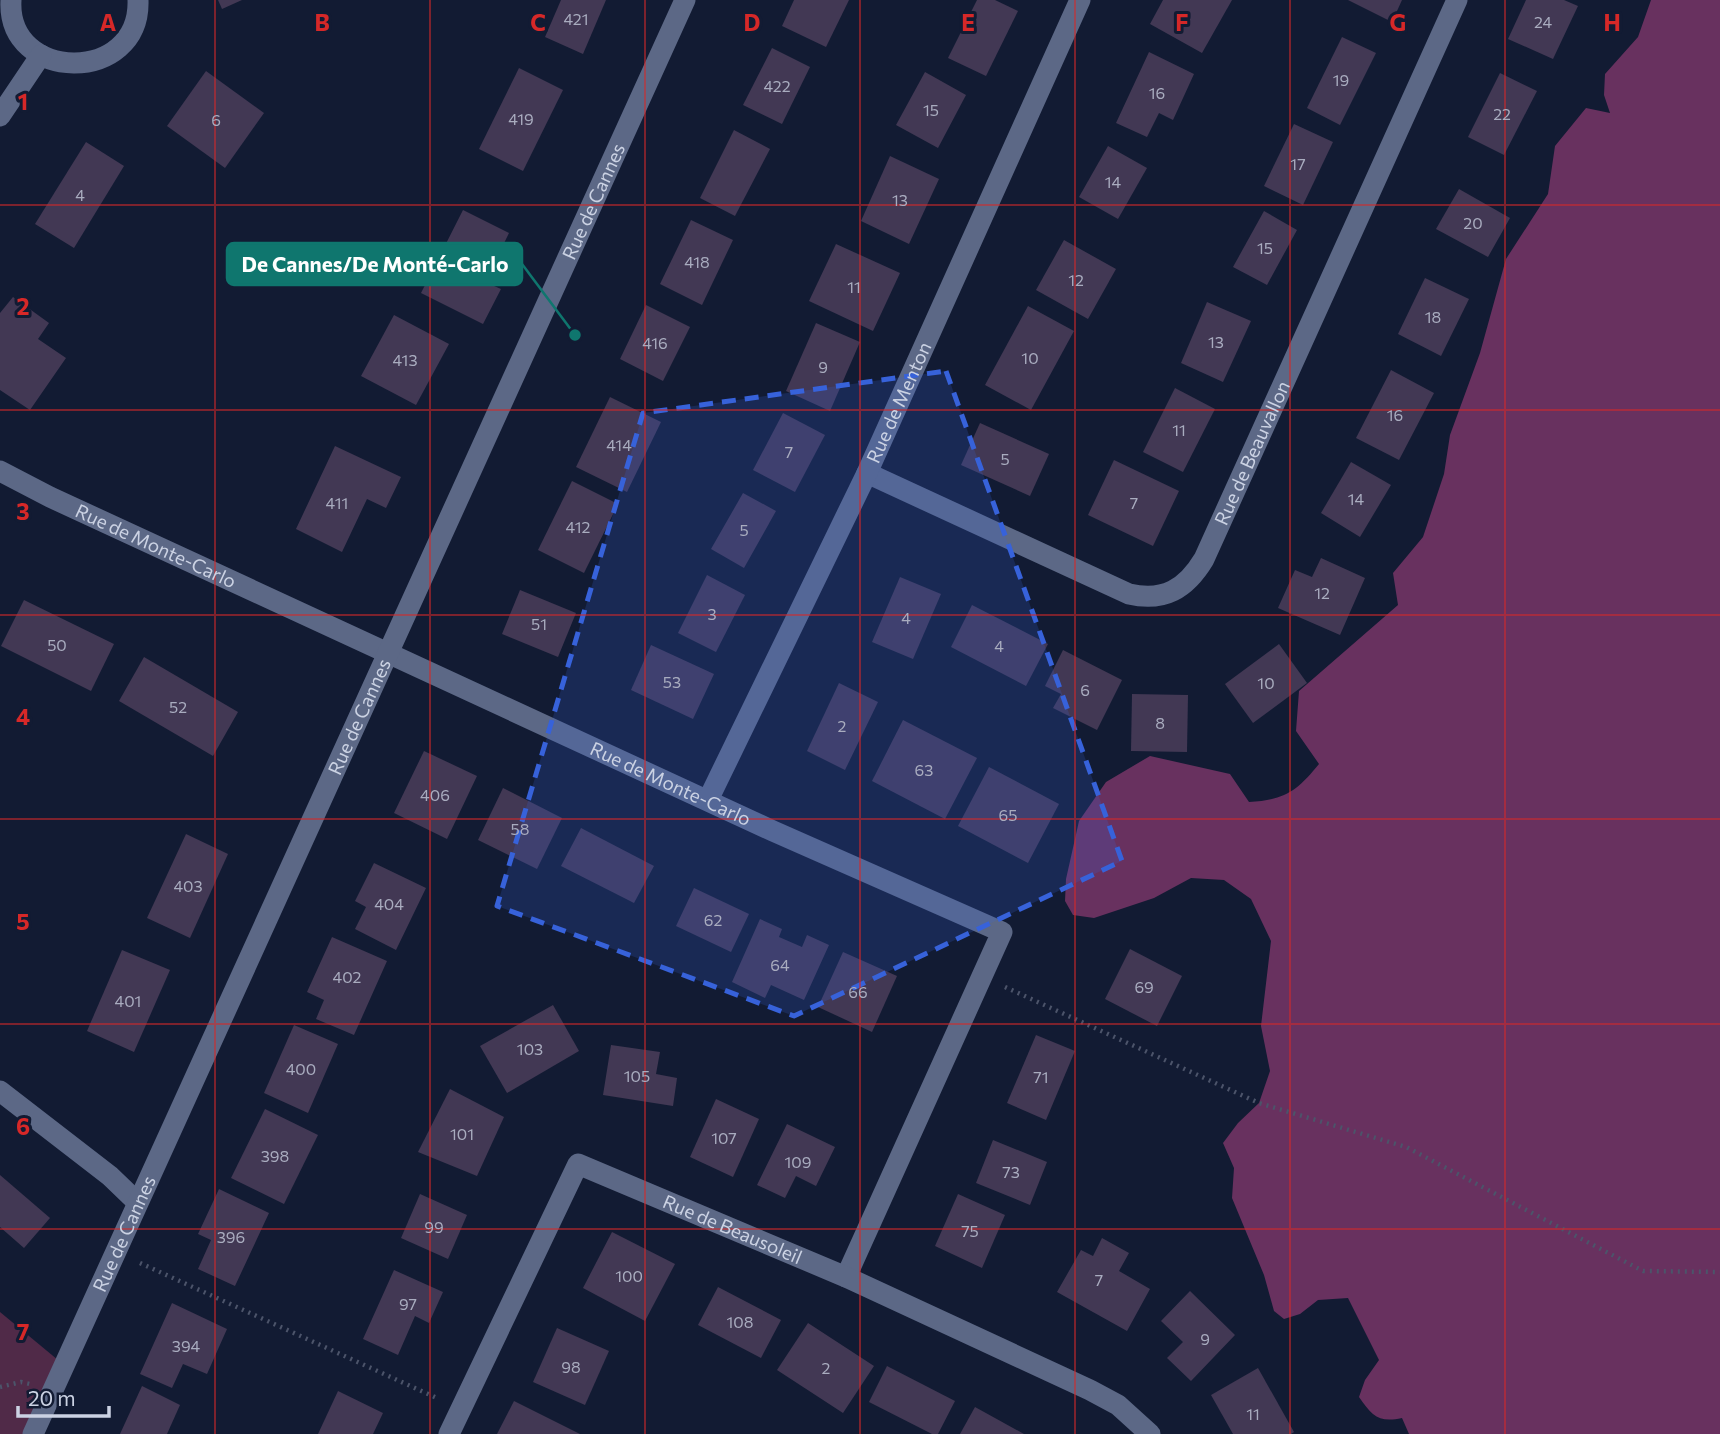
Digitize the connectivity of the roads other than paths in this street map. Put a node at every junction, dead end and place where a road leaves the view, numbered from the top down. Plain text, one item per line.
1 (11, 0) edge
2 (138, 0) edge
3 (685, 0) edge
4 (1080, 0) edge
5 (1457, 0) edge
6 (41, 55) junction
7 (0, 116) edge
8 (0, 471) edge
9 (867, 472) junction
10 (389, 652) junction
11 (708, 800) junction
12 (0, 1091) edge
13 (136, 1202) junction
14 (846, 1277) junction
15 (33, 1434) edge
16 (449, 1434) edge
17 (1150, 1434) edge

1 - 6 street
2 - 6 street
3 - 10 street, Rue de Cannes
4 - 9 street, Rue de Menton
5 - 9 street, Rue de Beauvallon
6 - 7 street
8 - 10 street, Rue de Monte-Carlo
9 - 11 street, Rue de Menton
10 - 11 street, Rue de Monte-Carlo
10 - 13 street, Rue de Cannes
11 - 14 street, Rue de Monte-Carlo
12 - 13 street
13 - 15 street, Rue de Cannes
14 - 16 street, Rue de Beausoleil
14 - 17 street, Rue de Beausoleil

